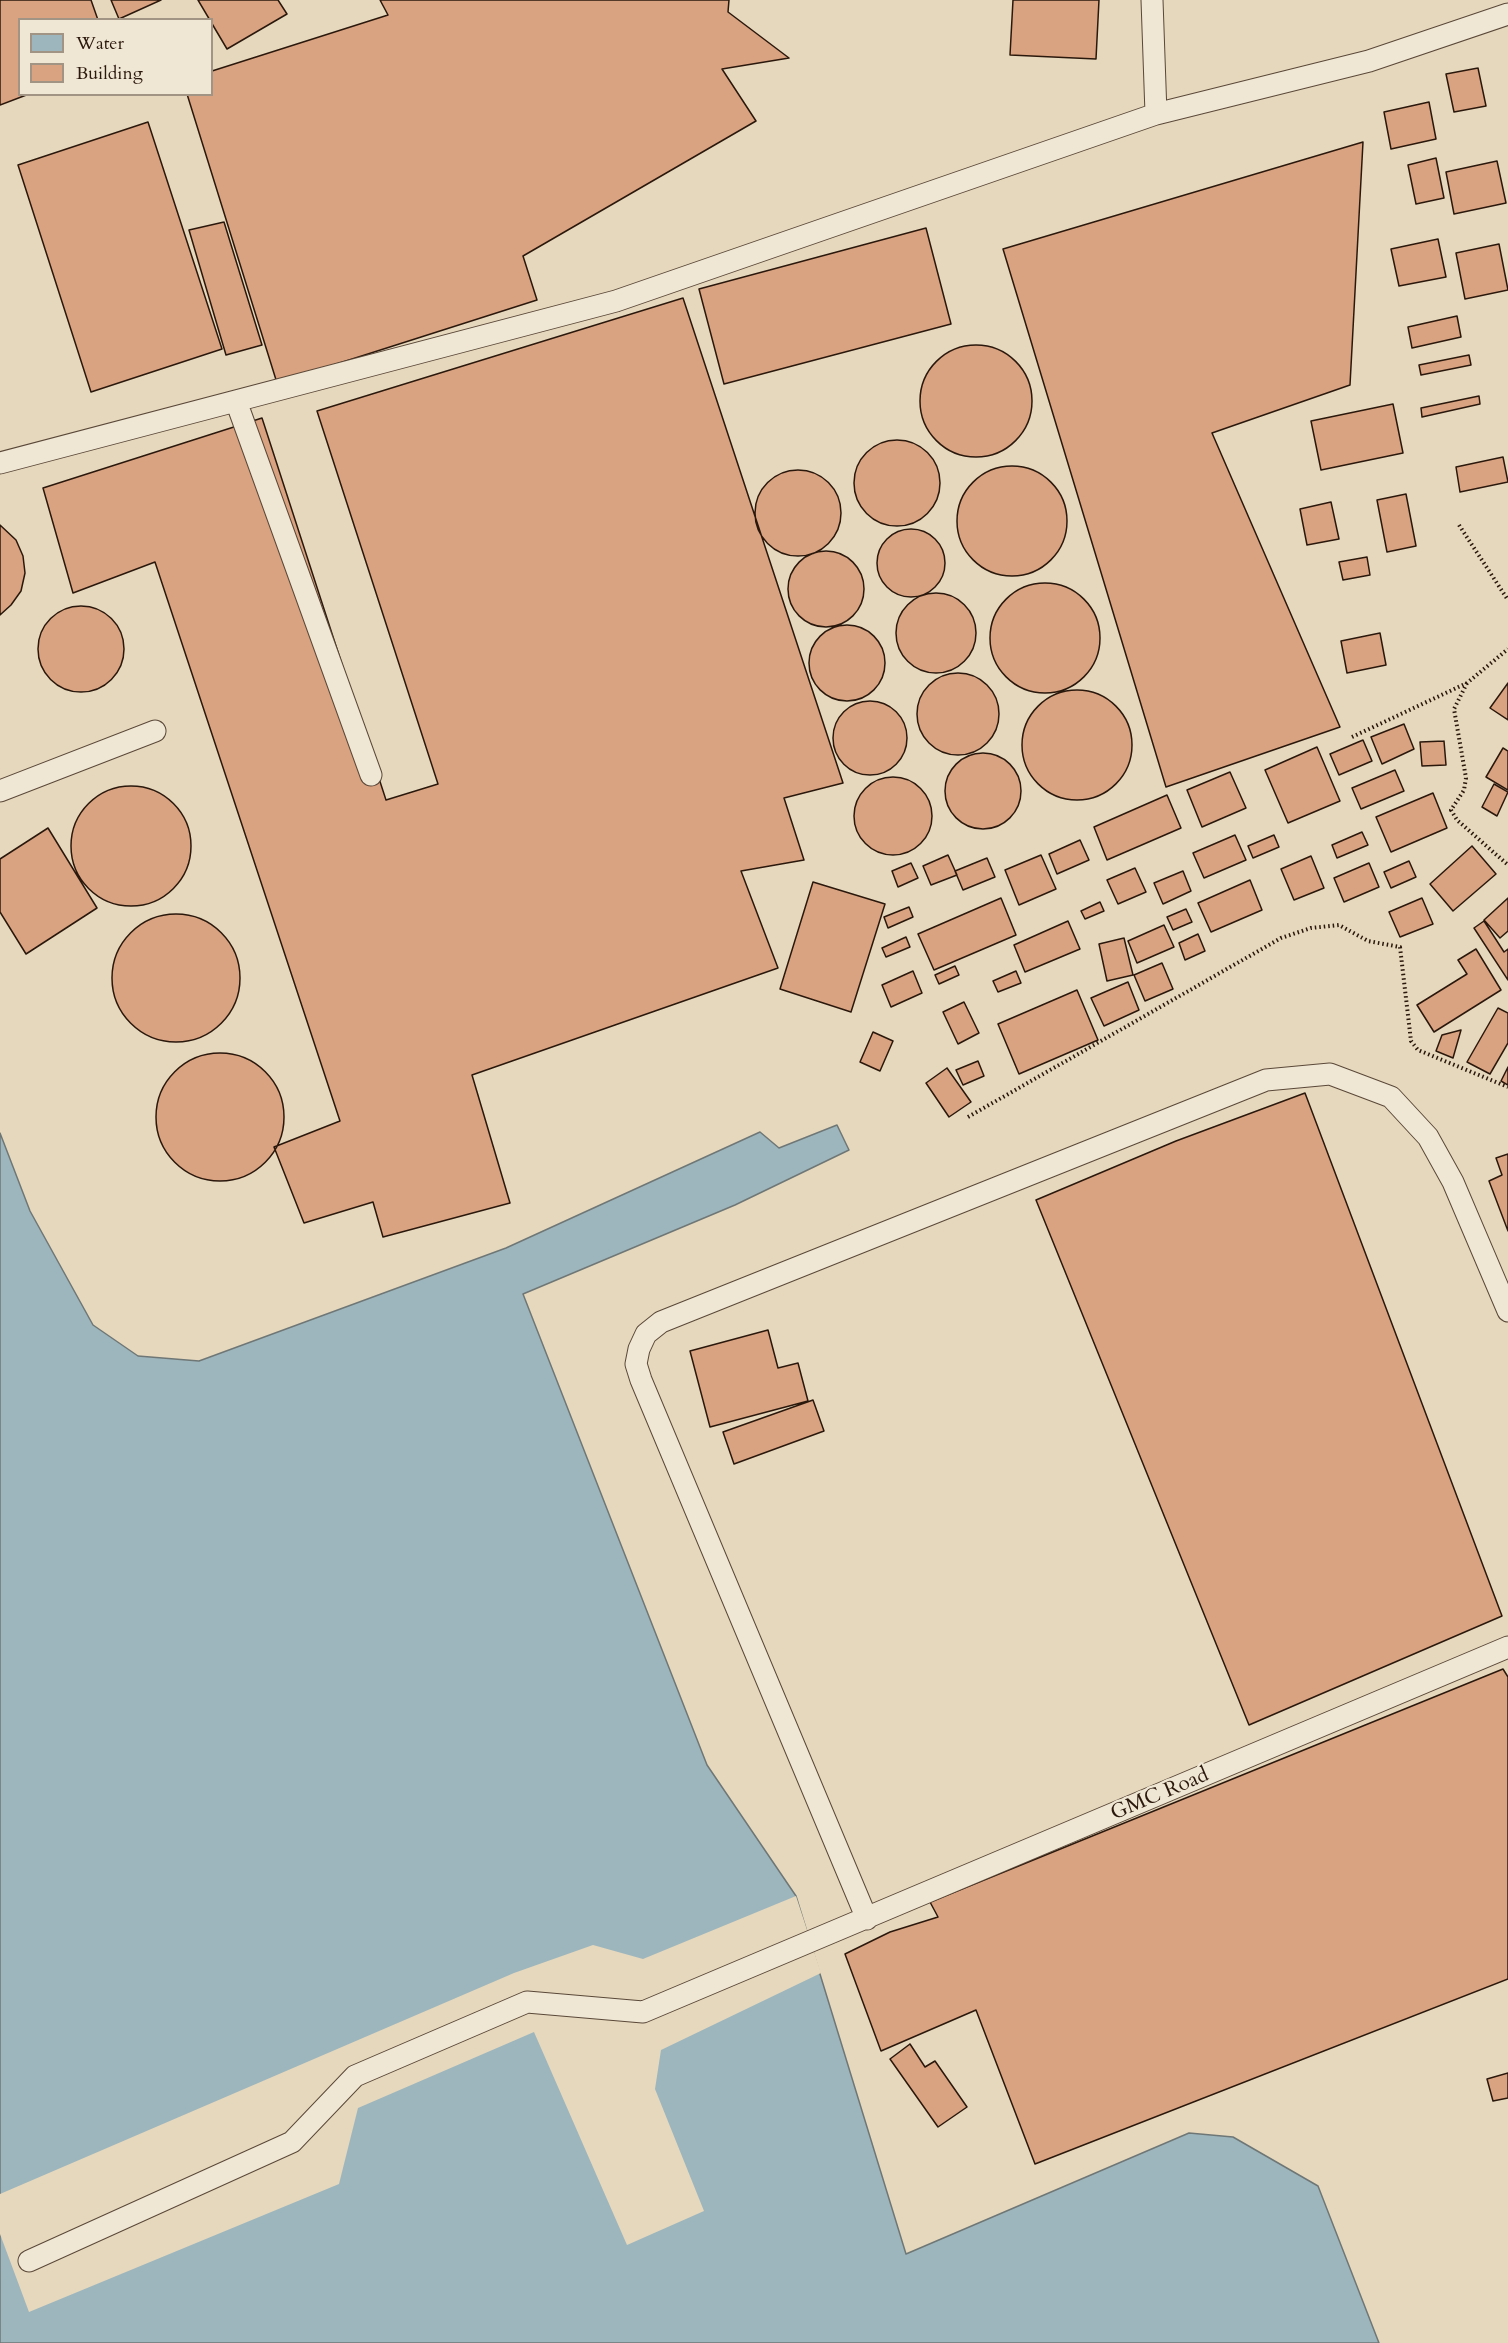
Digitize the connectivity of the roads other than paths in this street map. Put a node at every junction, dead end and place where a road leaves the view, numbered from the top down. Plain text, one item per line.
1 (1152, 0) edge
2 (1508, 14) edge
3 (1156, 114) junction
4 (236, 401) junction
5 (0, 464) edge
6 (155, 731) dead end
7 (371, 776) dead end
8 (0, 791) edge
9 (1508, 1311) edge
10 (1508, 1647) edge
11 (867, 1919) junction
12 (29, 2261) dead end

1 - 3 lane
2 - 3 lane
3 - 4 lane
4 - 5 lane
4 - 7 lane
6 - 8 lane
9 - 11 lane
10 - 11 lane, GMC Road
11 - 12 lane, GMC Road

